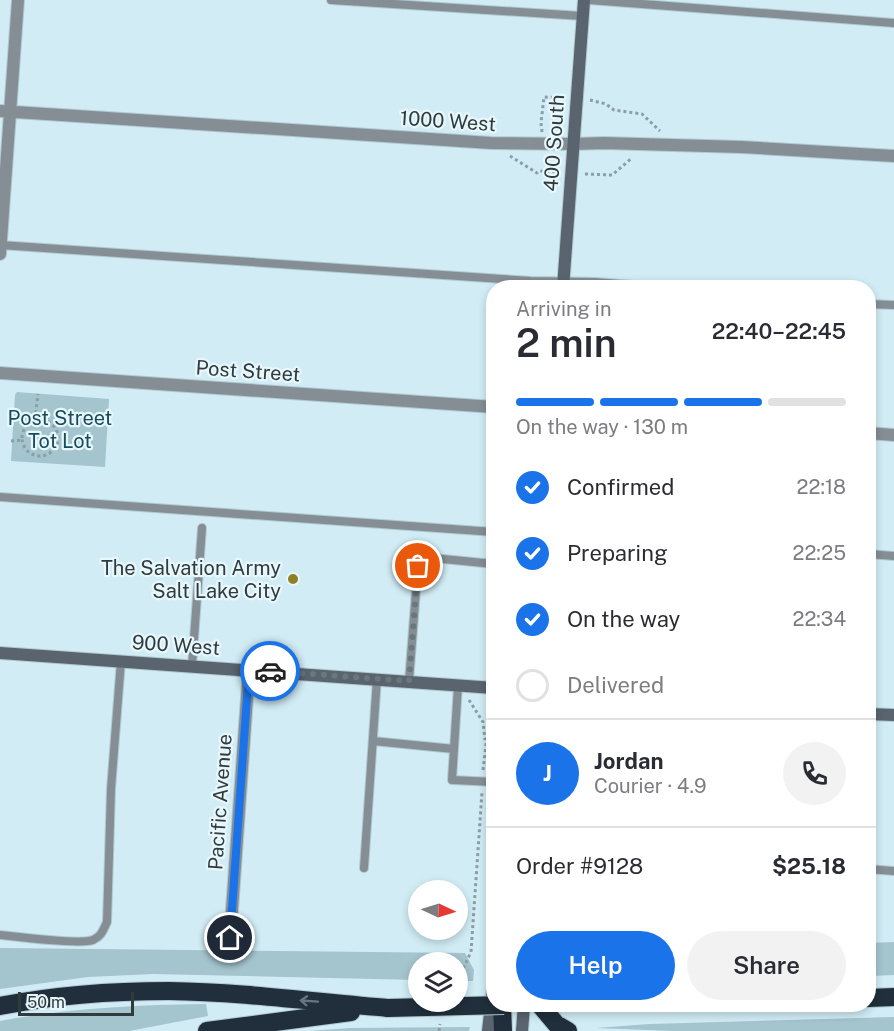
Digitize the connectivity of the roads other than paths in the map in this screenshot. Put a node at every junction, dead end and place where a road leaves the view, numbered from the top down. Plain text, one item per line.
1 (18, 0) edge
2 (332, 0) edge
3 (584, 0) edge
4 (589, 0) edge
5 (582, 16) junction
6 (894, 23) edge
7 (5, 111) edge
8 (573, 144) junction
9 (894, 156) edge
10 (0, 245) edge
11 (0, 255) edge
12 (516, 280) edge
13 (563, 280) edge
14 (876, 304) edge
15 (894, 305) edge
16 (0, 373) edge
17 (486, 406) edge
18 (876, 434) edge
19 (894, 435) edge
20 (0, 497) edge
21 (202, 528) dead end
22 (486, 531) edge
23 (876, 555) edge
24 (894, 556) edge
25 (486, 563) edge
26 (0, 653) edge
27 (121, 661) junction
28 (192, 666) junction
29 (249, 669) junction
30 (378, 678) junction
31 (409, 681) junction
32 (460, 686) junction
33 (486, 688) edge
34 (876, 714) edge
35 (894, 715) edge
36 (373, 741) junction
37 (454, 749) junction
38 (486, 781) edge
39 (364, 868) dead end
40 (876, 870) edge
41 (894, 871) edge
42 (0, 935) edge
43 (230, 938) dead end
44 (894, 997) edge
45 (876, 998) edge
46 (486, 1005) edge
47 (0, 1006) edge
48 (388, 1008) junction
49 (490, 1012) edge
50 (503, 1012) edge
51 (523, 1012) edge
52 (546, 1012) edge
53 (207, 1031) edge
54 (488, 1031) edge
55 (503, 1031) edge
56 (522, 1031) edge
57 (568, 1031) edge

1 - 7 street
2 - 5 lane
3 - 5 main road, 400 South
4 - 6 lane
5 - 8 main road, 400 South
7 - 8 street, 1000 West
7 - 10 street
8 - 9 street, 1000 West
8 - 13 main road, 400 South
10 - 11 street
10 - 12 lane
14 - 15 lane
16 - 17 street, Post Street
18 - 19 street
20 - 22 lane
21 - 28 lane
23 - 24 lane
25 - 31 lane
26 - 27 main road, 900 West
27 - 28 main road, 900 West
27 - 42 lane
28 - 29 main road, 900 West
29 - 30 main road, 900 West
29 - 43 street, Pacific Avenue
30 - 31 main road, 900 West
30 - 36 lane
31 - 32 main road, 900 West
32 - 33 main road, 900 West
32 - 37 lane
34 - 35 main road
36 - 37 lane
36 - 39 lane
37 - 38 lane
40 - 41 lane
44 - 45 highway
46 - 48 highway, bridge
48 -> 47 highway
48 - 53 highway
49 - 54 main road
50 - 55 highway
51 - 56 main road
52 - 57 highway

